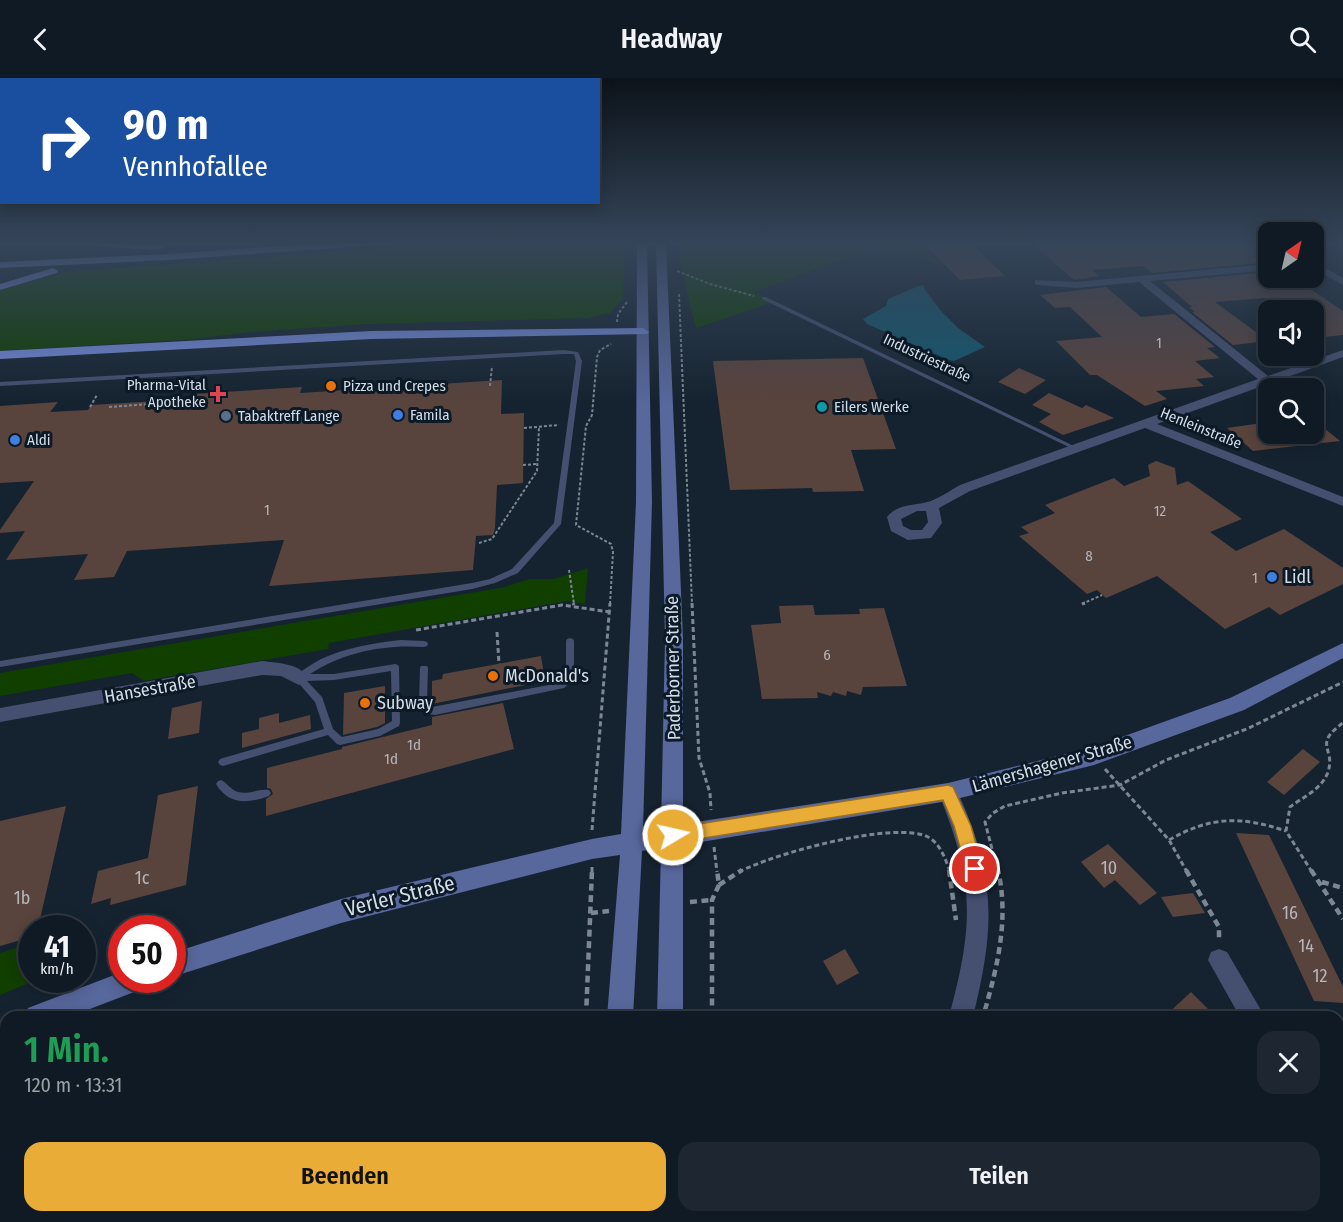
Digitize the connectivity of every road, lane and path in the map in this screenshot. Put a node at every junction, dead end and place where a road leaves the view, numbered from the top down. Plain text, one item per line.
1 (643, 296) edge
2 (664, 296) edge
3 (679, 296) edge
4 (758, 296) edge
5 (1163, 296) edge
6 (764, 298) joint
7 (666, 325) junction
8 (643, 326) junction
9 (617, 343) dead end
10 (1343, 353) edge
11 (0, 355) edge
12 (493, 355) junction
13 (1264, 378) edge
14 (1272, 378) edge
15 (1258, 383) edge
16 (0, 384) edge
17 (490, 386) dead end
18 (98, 395) dead end
19 (198, 397) dead end
20 (90, 407) dead end
21 (109, 407) dead end
22 (588, 423) junction
23 (570, 424) junction
24 (1147, 424) junction
25 (539, 427) junction
26 (524, 428) dead end
27 (1075, 448) junction
28 (537, 464) junction
29 (524, 465) dead end
30 (1343, 502) edge
31 (932, 506) dead end
32 (479, 543) dead end
33 (569, 570) dead end
34 (1102, 595) dead end
35 (1082, 604) dead end
36 (574, 605) junction
37 (609, 612) junction
38 (410, 632) dead end
39 (497, 632) dead end
40 (570, 641) dead end
41 (424, 644) dead end
42 (1343, 650) edge
43 (0, 664) edge
44 (499, 664) dead end
45 (424, 668) dead end
46 (299, 678) junction
47 (1343, 682) edge
48 (0, 715) edge
49 (1343, 723) edge
50 (328, 731) junction
51 (1094, 756) junction
52 (223, 762) dead end
53 (222, 784) dead end
54 (1120, 785) junction
55 (948, 792) junction
56 (266, 793) dead end
57 (985, 822) dead end
58 (712, 829) junction
59 (1287, 831) junction
60 (673, 835) junction
61 (1169, 840) junction
62 (632, 842) junction
63 (592, 849) junction
64 (1320, 882) junction
65 (719, 885) junction
66 (1343, 888) edge
67 (1343, 919) edge
68 (956, 929) dead end
69 (186, 960) edge
70 (1219, 960) joint
71 (108, 990) edge
72 (53, 1011) edge
73 (586, 1011) edge
74 (620, 1011) edge
75 (670, 1011) edge
76 (712, 1011) edge
77 (962, 1011) edge
78 (1249, 1011) edge

1 - 8 main road, Paderborner Straße
2 - 7 main road, Paderborner Straße
3 - 58 path
4 - 6 path
5 - 13 street
6 - 27 lane, Industriestraße
7 - 8 main road
7 - 60 main road, Paderborner Straße
8 - 11 highway
8 - 62 main road, Paderborner Straße
9 - 22 path
10 - 14 street
12 - 16 lane
12 - 17 path
12 - 23 lane
15 - 24 street
18 - 20 path
19 - 21 path
22 - 23 path
22 - 37 path
23 - 25 path
23 - 43 lane
24 - 27 street
24 - 30 street, Henleinstraße
25 - 26 path
25 - 28 path
27 - 31 street
28 - 29 path
28 - 32 path
33 - 36 path
34 - 35 path
36 - 37 path
36 - 38 path
37 - 63 path
39 - 44 path
40 - 45 lane
41 - 46 lane
42 - 51 main road, Lämershagener Straße
46 - 48 street, Hansestraße
46 - 50 lane
46 - 50 lane
47 - 54 path
49 - 59 path
50 - 52 lane
51 - 54 path
51 - 55 main road, Lämershagener Straße
53 - 56 lane
54 - 57 path
54 - 61 path
55 - 58 main road, Lämershagener Straße
55 - 77 street
58 - 60 main road, Lämershagener Straße
58 - 65 path
59 - 61 path
59 - 64 path
60 - 62 main road, Lämershagener Straße
60 - 75 main road, Paderborner Straße
61 - 70 path
62 - 63 main road, Verler Straße
62 - 74 main road, Paderborner Straße
63 - 69 main road, Verler Straße
63 - 73 path
64 - 66 path
64 - 67 path
65 - 68 path
65 - 76 path
70 - 78 street
71 - 72 main road

